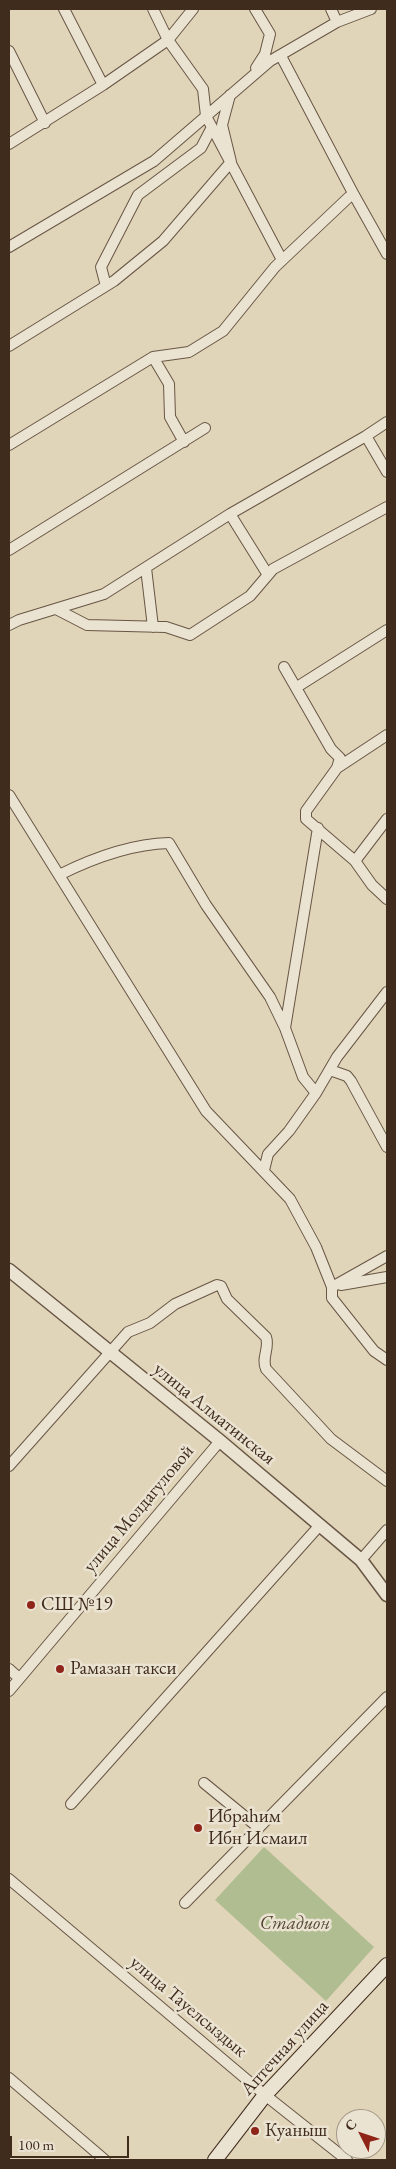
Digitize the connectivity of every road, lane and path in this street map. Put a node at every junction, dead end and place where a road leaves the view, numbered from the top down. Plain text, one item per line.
1 (64, 9) edge
2 (153, 9) edge
3 (193, 9) edge
4 (255, 9) edge
5 (330, 9) edge
6 (371, 9) edge
7 (337, 22) junction
8 (168, 40) junction
9 (9, 51) edge
10 (280, 56) junction
11 (251, 77) junction
12 (103, 85) junction
13 (230, 95) junction
14 (206, 116) junction
15 (45, 123) junction
16 (212, 127) junction
17 (9, 144) edge
18 (231, 162) junction
19 (354, 195) junction
20 (9, 248) edge
21 (387, 254) edge
22 (282, 260) junction
23 (106, 286) junction
24 (9, 346) edge
25 (153, 357) junction
26 (387, 422) edge
27 (205, 428) dead end
28 (366, 436) junction
29 (184, 442) junction
30 (9, 445) edge
31 (387, 472) edge
32 (387, 507) edge
33 (230, 514) junction
34 (9, 550) edge
35 (146, 568) junction
36 (268, 575) junction
37 (56, 609) junction
38 (9, 625) edge
39 (153, 627) junction
40 (387, 630) edge
41 (284, 667) dead end
42 (296, 687) junction
43 (387, 735) edge
44 (337, 768) junction
45 (9, 795) edge
46 (387, 819) edge
47 (318, 828) junction
48 (355, 861) junction
49 (58, 875) junction
50 (387, 899) edge
51 (386, 995) edge
52 (285, 1028) junction
53 (330, 1070) junction
54 (316, 1093) junction
55 (387, 1147) edge
56 (264, 1170) junction
57 (387, 1256) edge
58 (11, 1277) edge
59 (387, 1277) edge
60 (332, 1286) junction
61 (110, 1352) junction
62 (387, 1360) edge
63 (220, 1441) junction
64 (9, 1466) edge
65 (387, 1481) edge
66 (320, 1525) junction
67 (387, 1530) edge
68 (361, 1560) junction
69 (387, 1595) edge
70 (9, 1669) edge
71 (19, 1678) junction
72 (9, 1691) edge
73 (387, 1697) edge
74 (204, 1782) dead end
75 (71, 1804) dead end
76 (259, 1828) junction
77 (9, 1879) edge
78 (185, 1903) dead end
79 (387, 1965) edge
80 (9, 2078) edge
81 (265, 2095) junction
82 (105, 2160) edge
83 (215, 2160) edge
84 (347, 2160) edge

1 - 12 street
2 - 8 street
3 - 8 street
4 - 11 street
5 - 7 street
6 - 7 street
7 - 10 street
8 - 12 street
8 - 14 street
9 - 15 street
10 - 11 street
10 - 19 street
11 - 13 street
12 - 15 street
13 - 14 street
13 - 18 street
14 - 16 street
14 - 20 street
15 - 17 street
16 - 18 street
16 - 23 street
18 - 22 street
18 - 23 street
19 - 21 street
19 - 22 street
22 - 25 street
23 - 24 street
25 - 29 street
25 - 30 street
26 - 28 street
27 - 29 street
28 - 31 street
28 - 33 street
29 - 34 street
32 - 36 street
33 - 35 street
33 - 36 street
35 - 37 street
35 - 39 street
36 - 39 street
37 - 38 street
37 - 39 street
40 - 42 street
41 - 42 street
42 - 44 street
43 - 44 street
44 - 47 street
45 - 49 street
46 - 48 street
47 - 48 street
47 - 52 street
48 - 50 street
49 - 52 street
49 - 56 street
51 - 53 street
52 - 54 street
53 - 54 street
53 - 55 street
54 - 56 street
56 - 60 street
57 - 60 street
58 - 61 street, улица Алматинская
59 - 60 street
60 - 62 street
61 - 63 street, улица Алматинская
61 - 64 street
61 - 65 street
63 - 66 street, улица Алматинская
63 - 71 street, улица Молдагуловой
66 - 68 street, улица Алматинская
66 - 75 street
67 - 68 street
68 - 69 street, улица Алматинская
70 - 71 street
71 - 72 street, улица Молдагуловой
73 - 76 street
74 - 76 street
76 - 78 street
77 - 81 street, улица Тауелсыздык
79 - 81 main road, Аптечная улица
80 - 82 street
81 - 83 main road, Аптечная улица
81 - 84 street, улица Тауелсыздык

